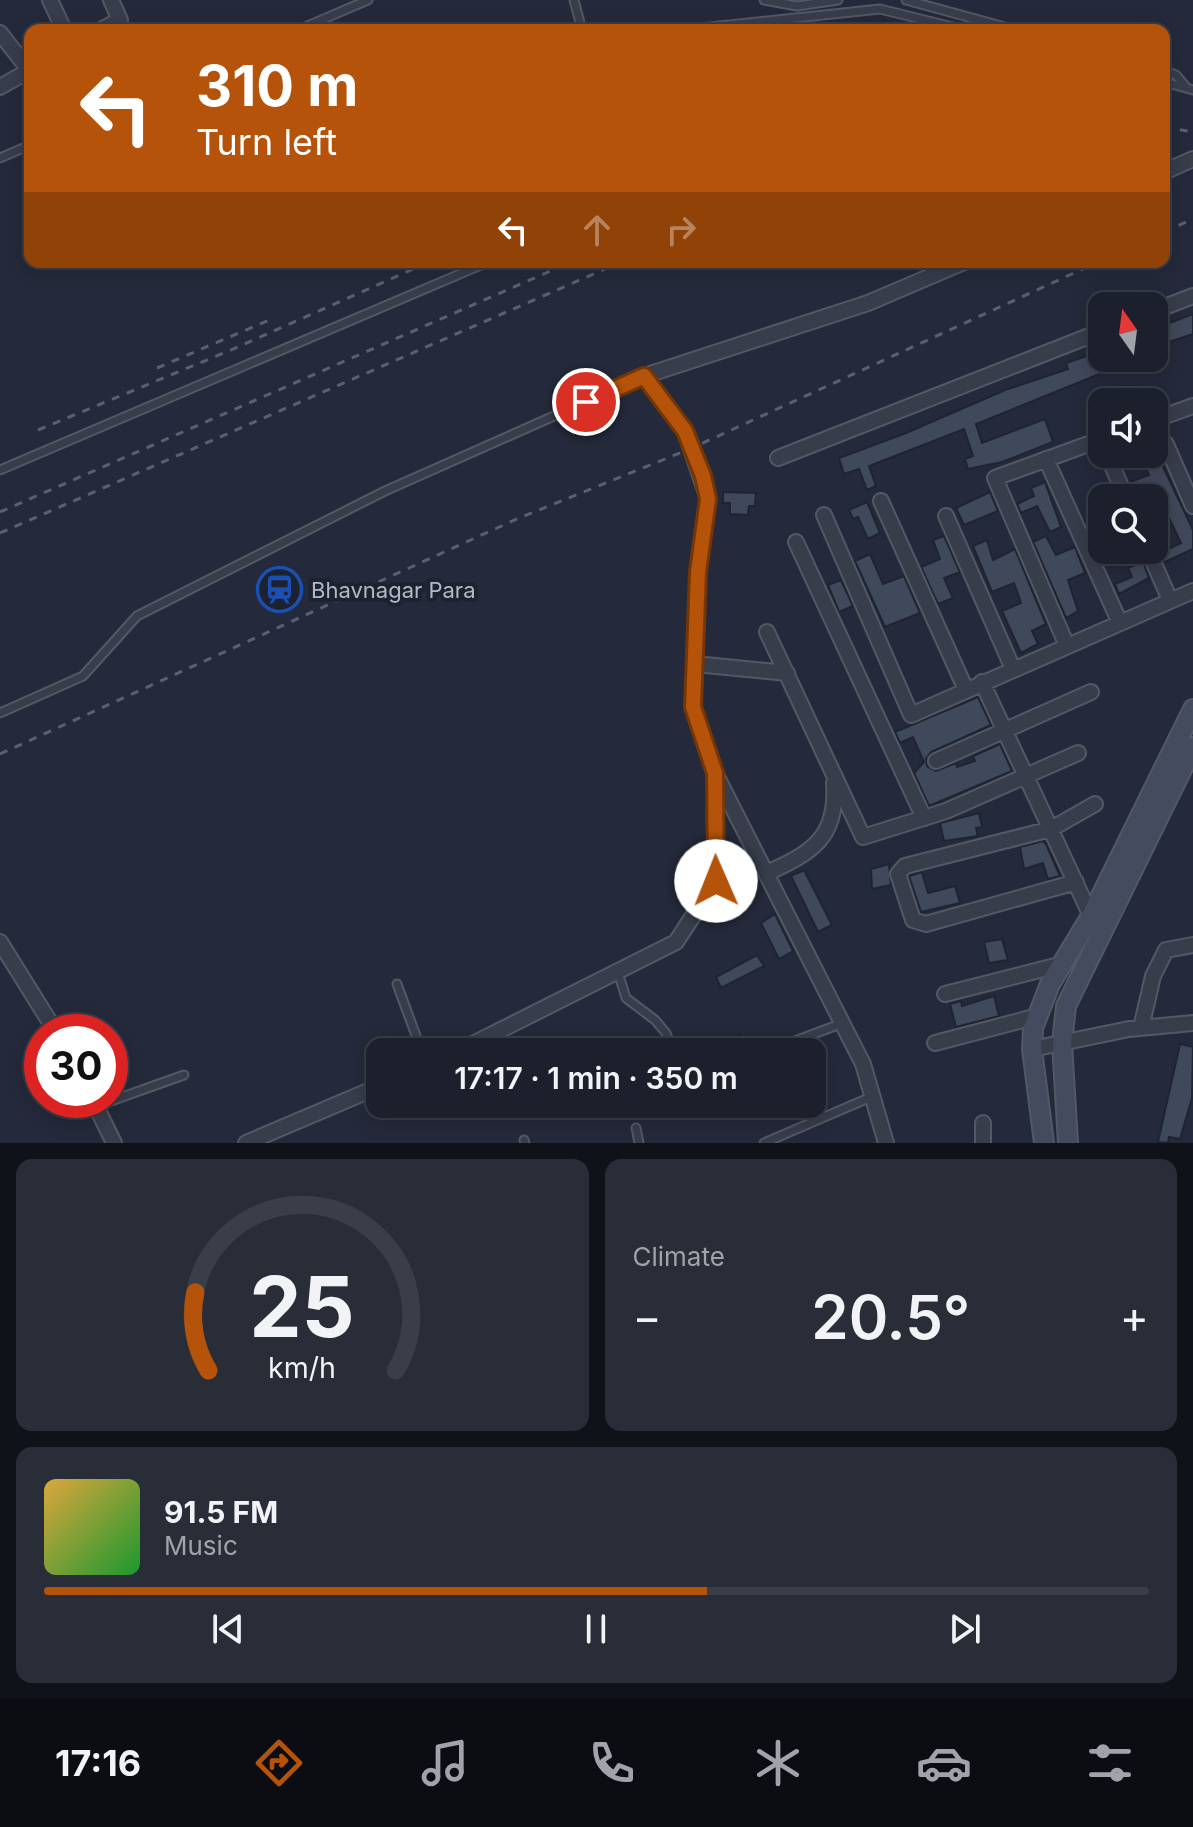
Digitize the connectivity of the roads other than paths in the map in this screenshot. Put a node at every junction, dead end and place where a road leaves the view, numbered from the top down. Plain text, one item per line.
1 (50, 0) edge
2 (111, 0) edge
3 (368, 0) edge
4 (574, 0) edge
5 (764, 0) edge
6 (838, 0) edge
7 (906, 0) edge
8 (61, 24) edge
9 (112, 24) edge
10 (312, 24) edge
11 (580, 24) edge
12 (763, 24) edge
13 (941, 24) edge
14 (994, 24) edge
15 (0, 33) edge
16 (24, 63) edge
17 (1170, 72) edge
18 (24, 73) edge
19 (1170, 84) edge
20 (0, 87) edge
21 (1190, 89) edge
22 (24, 148) edge
23 (0, 158) edge
24 (1193, 159) edge
25 (1170, 169) edge
26 (474, 268) edge
27 (950, 268) edge
28 (1193, 296) edge
29 (1168, 306) edge
30 (1088, 336) edge
31 (644, 376) junction
32 (1193, 406) edge
33 (1168, 415) edge
34 (1088, 444) edge
35 (1168, 449) edge
36 (778, 458) dead end
37 (1046, 459) junction
38 (0, 470) edge
39 (881, 501) dead end
40 (1193, 506) edge
41 (824, 515) dead end
42 (946, 516) dead end
43 (796, 542) dead end
44 (1154, 564) edge
45 (1193, 591) edge
46 (1170, 600) junction
47 (1120, 623) junction
48 (767, 632) dead end
49 (1067, 646) junction
50 (695, 664) junction
51 (1013, 669) junction
52 (787, 673) junction
53 (982, 682) junction
54 (966, 690) junction
55 (1091, 692) dead end
56 (1193, 709) edge
57 (0, 713) edge
58 (1005, 731) junction
59 (1193, 747) edge
60 (1078, 753) dead end
61 (936, 761) dead end
62 (833, 772) junction
63 (715, 773) junction
64 (1026, 776) junction
65 (1095, 804) dead end
66 (924, 818) junction
67 (1051, 829) junction
68 (767, 873) junction
69 (1076, 882) junction
70 (1098, 920) junction
71 (0, 942) edge
72 (1193, 945) edge
73 (1063, 964) junction
74 (618, 972) junction
75 (397, 984) dead end
76 (945, 994) dead end
77 (45, 1014) edge
78 (1038, 1016) junction
79 (843, 1023) junction
80 (1193, 1023) edge
81 (1135, 1029) junction
82 (417, 1038) edge
83 (485, 1038) edge
84 (668, 1038) edge
85 (803, 1038) edge
86 (935, 1043) dead end
87 (1062, 1043) junction
88 (1032, 1049) junction
89 (184, 1075) dead end
90 (366, 1092) edge
91 (128, 1093) edge
92 (873, 1096) junction
93 (102, 1118) edge
94 (983, 1123) dead end
95 (636, 1128) dead end
96 (983, 1142) edge
97 (114, 1143) edge
98 (246, 1143) edge
99 (639, 1143) edge
100 (764, 1143) edge
101 (886, 1143) edge
102 (970, 1143) edge
103 (1044, 1143) edge
104 (1068, 1143) edge

1 - 8 street
2 - 9 street
3 - 10 lane
4 - 11 lane
5 - 6 lane
7 - 14 lane
12 - 13 lane
15 - 16 street
17 - 21 lane
18 - 20 street
19 - 21 lane
22 - 23 lane
24 - 25 street
26 - 38 lane
27 - 31 street
28 - 29 street
30 - 36 street
31 - 50 street
31 - 57 lane
32 - 33 street
34 - 37 street
35 - 40 street
37 - 47 street
37 - 49 street
39 - 54 street
41 - 54 street
42 - 51 street
43 - 66 street
44 - 46 street
45 - 46 street
46 - 47 street
47 - 49 street
48 - 52 street
49 - 51 street
50 - 52 street
50 - 63 street
51 - 53 street
52 - 62 street
53 - 54 street
53 - 58 street
55 - 58 street
56 - 70 street
58 - 61 street
58 - 64 street
59 - 70 street
60 - 64 street
62 - 66 street
62 - 68 street
63 - 68 street
63 - 74 street
64 - 66 street
64 - 67 street
65 - 67 street
67 - 69 street
67 - 69 street
68 - 79 street
69 - 70 street
70 - 73 street
70 - 87 street
71 - 77 street
72 - 81 street
73 - 76 street
73 - 78 street
74 - 83 street
74 - 84 lane
75 - 82 lane
78 - 86 street
78 - 88 street
79 - 85 lane
79 - 92 street
80 - 81 street
81 - 87 street
87 - 88 street
87 - 104 street
88 - 103 street
89 - 91 lane
90 - 98 street
92 - 100 lane
92 - 101 street
93 - 97 street
94 - 96 street
95 - 99 lane
96 - 102 street

